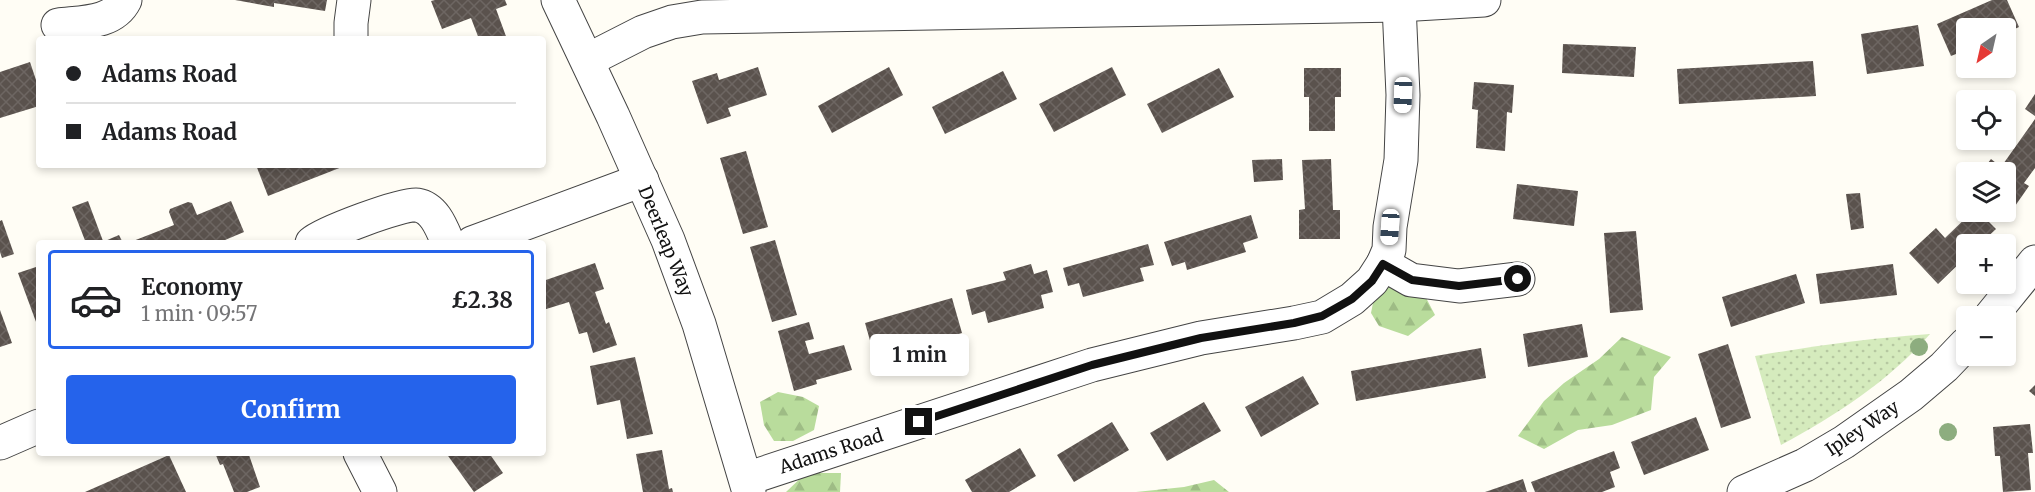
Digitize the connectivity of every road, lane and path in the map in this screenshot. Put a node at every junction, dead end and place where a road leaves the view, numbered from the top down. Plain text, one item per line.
1 (125, 0) edge
2 (354, 0) edge
3 (558, 0) edge
4 (1484, 0) edge
5 (1399, 5) junction
6 (58, 25) dead end
7 (351, 36) edge
8 (588, 60) junction
9 (642, 180) junction
10 (318, 240) edge
11 (447, 240) edge
12 (480, 240) edge
13 (2035, 262) edge
14 (1383, 264) junction
15 (1518, 279) dead end
16 (1999, 306) edge
17 (1956, 354) edge
18 (36, 427) edge
19 (0, 443) edge
20 (362, 456) edge
21 (748, 485) edge
22 (380, 492) edge
23 (1744, 492) edge

1 - 6 street
2 - 7 street
3 - 8 street, Deerleap Way
4 - 5 street
5 - 8 street
5 - 14 street, Adams Road
8 - 9 street, Deerleap Way
9 - 12 street
9 - 21 street, Deerleap Way
10 - 11 street
13 - 16 street
14 - 15 street
14 - 21 street, Adams Road
17 - 23 street, Ipley Way
18 - 19 street
20 - 22 street

